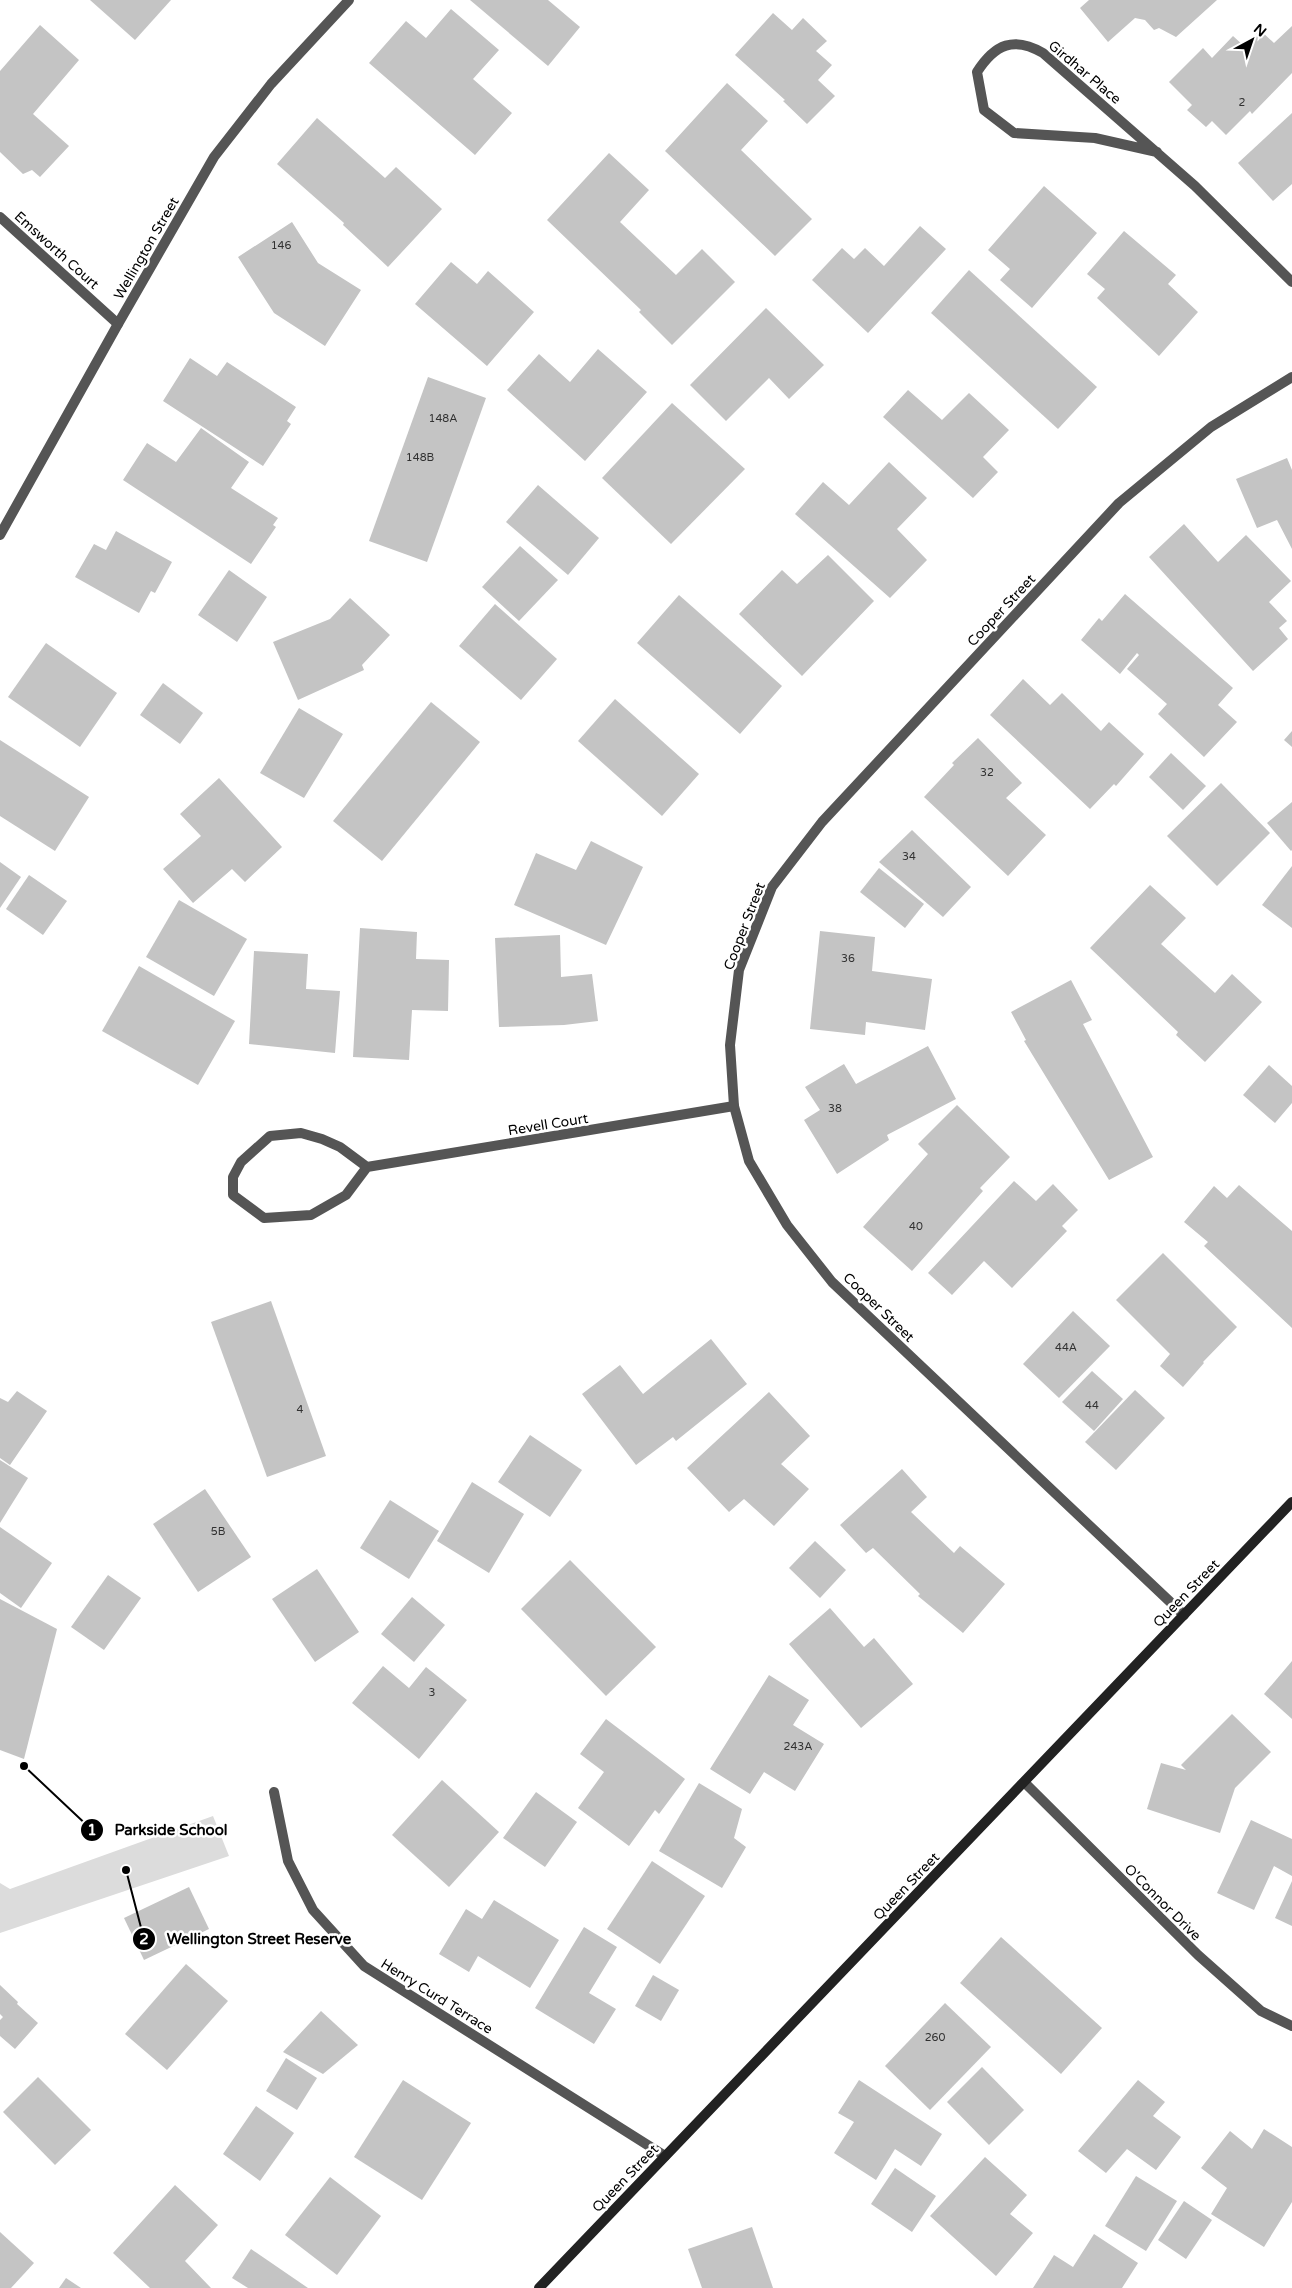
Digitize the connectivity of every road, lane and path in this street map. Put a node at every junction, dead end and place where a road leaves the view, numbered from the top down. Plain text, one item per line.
1 (349, 0) edge
2 (1157, 152) junction
3 (0, 217) edge
4 (1292, 282) edge
5 (118, 324) junction
6 (1292, 377) edge
7 (0, 535) edge
8 (734, 1106) junction
9 (367, 1168) junction
10 (1292, 1502) edge
11 (1184, 1615) junction
12 (1025, 1783) junction
13 (274, 1792) dead end
14 (1292, 2026) edge
15 (665, 2156) junction
16 (539, 2288) edge

1 - 5 street, Wellington Street
2 - 2 street, Girdhar Place
2 - 4 street, Girdhar Place
3 - 5 street, Emsworth Court
5 - 7 street, Wellington Street
6 - 8 street, Cooper Street
8 - 9 street, Revell Court
8 - 11 street, Cooper Street
9 - 9 street
10 - 11 street, Queen Street
11 - 12 street, Queen Street
12 - 14 street, O'Connor Drive
12 - 15 street, Queen Street
13 - 15 street, Henry Curd Terrace
15 - 16 street, Queen Street

